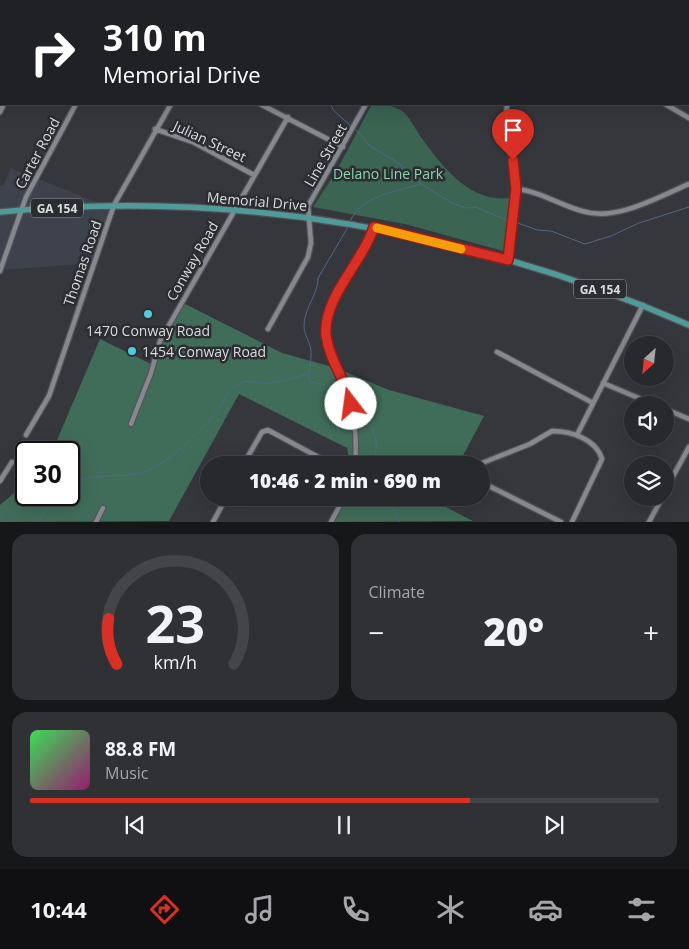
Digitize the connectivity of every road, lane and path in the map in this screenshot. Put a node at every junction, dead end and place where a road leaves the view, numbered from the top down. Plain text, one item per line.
1 (75, 105) edge
2 (170, 105) edge
3 (262, 105) edge
4 (365, 105) edge
5 (507, 105) edge
6 (668, 105) edge
7 (288, 117) junction
8 (689, 118) edge
9 (155, 129) junction
10 (343, 147) junction
11 (254, 175) junction
12 (689, 184) edge
13 (516, 189) junction
14 (114, 205) junction
15 (20, 210) junction
16 (233, 210) junction
17 (0, 212) edge
18 (311, 218) junction
19 (374, 227) junction
20 (508, 260) junction
21 (0, 271) edge
22 (643, 305) junction
23 (689, 325) edge
24 (268, 329) dead end
25 (497, 352) dead end
26 (603, 383) junction
27 (634, 396) edge
28 (593, 403) junction
29 (674, 413) edge
30 (689, 419) edge
31 (131, 424) dead end
32 (26, 435) dead end
33 (577, 435) junction
34 (689, 447) edge
35 (248, 456) edge
36 (316, 456) edge
37 (355, 456) edge
38 (490, 460) edge
39 (12, 462) dead end
40 (674, 474) edge
41 (0, 481) edge
42 (490, 486) edge
43 (222, 506) edge
44 (340, 506) edge
45 (658, 506) edge
46 (103, 508) dead end
47 (96, 522) edge
48 (213, 522) edge
49 (331, 522) edge
50 (561, 522) edge
51 (572, 522) edge
52 (649, 522) edge

1 - 15 street, Carter Road
2 - 9 street, Thomas Road
3 - 7 street
4 - 10 street, Line Street
5 - 13 street
6 - 8 street
7 - 10 street
7 - 11 street, Conway Road
9 - 11 street, Julian Street
9 - 14 street, Thomas Road
10 - 18 street, Line Street
11 - 16 street, Conway Road
12 - 13 street
13 - 20 street
14 - 15 main road, Memorial Drive / GA 154
14 - 16 main road, Memorial Drive / GA 154
14 - 32 street, Thomas Road
15 - 17 main road, Memorial Drive / GA 154
15 - 21 street, Carter Road
16 - 18 main road, Memorial Drive / GA 154
16 - 31 street, Conway Road
18 - 19 main road, Memorial Drive / GA 154
18 - 24 street, Line Street
19 - 20 main road, Memorial Drive / GA 154
19 - 37 street
20 - 22 main road, GA 154
22 - 23 main road, GA 154
22 - 26 street
25 - 28 street
26 - 27 street
26 - 28 street
28 - 33 street
29 - 30 street
33 - 38 street
33 - 51 street
34 - 40 street
35 - 36 street
39 - 41 street
42 - 50 street
43 - 48 street
44 - 49 street
45 - 52 street
46 - 47 street

